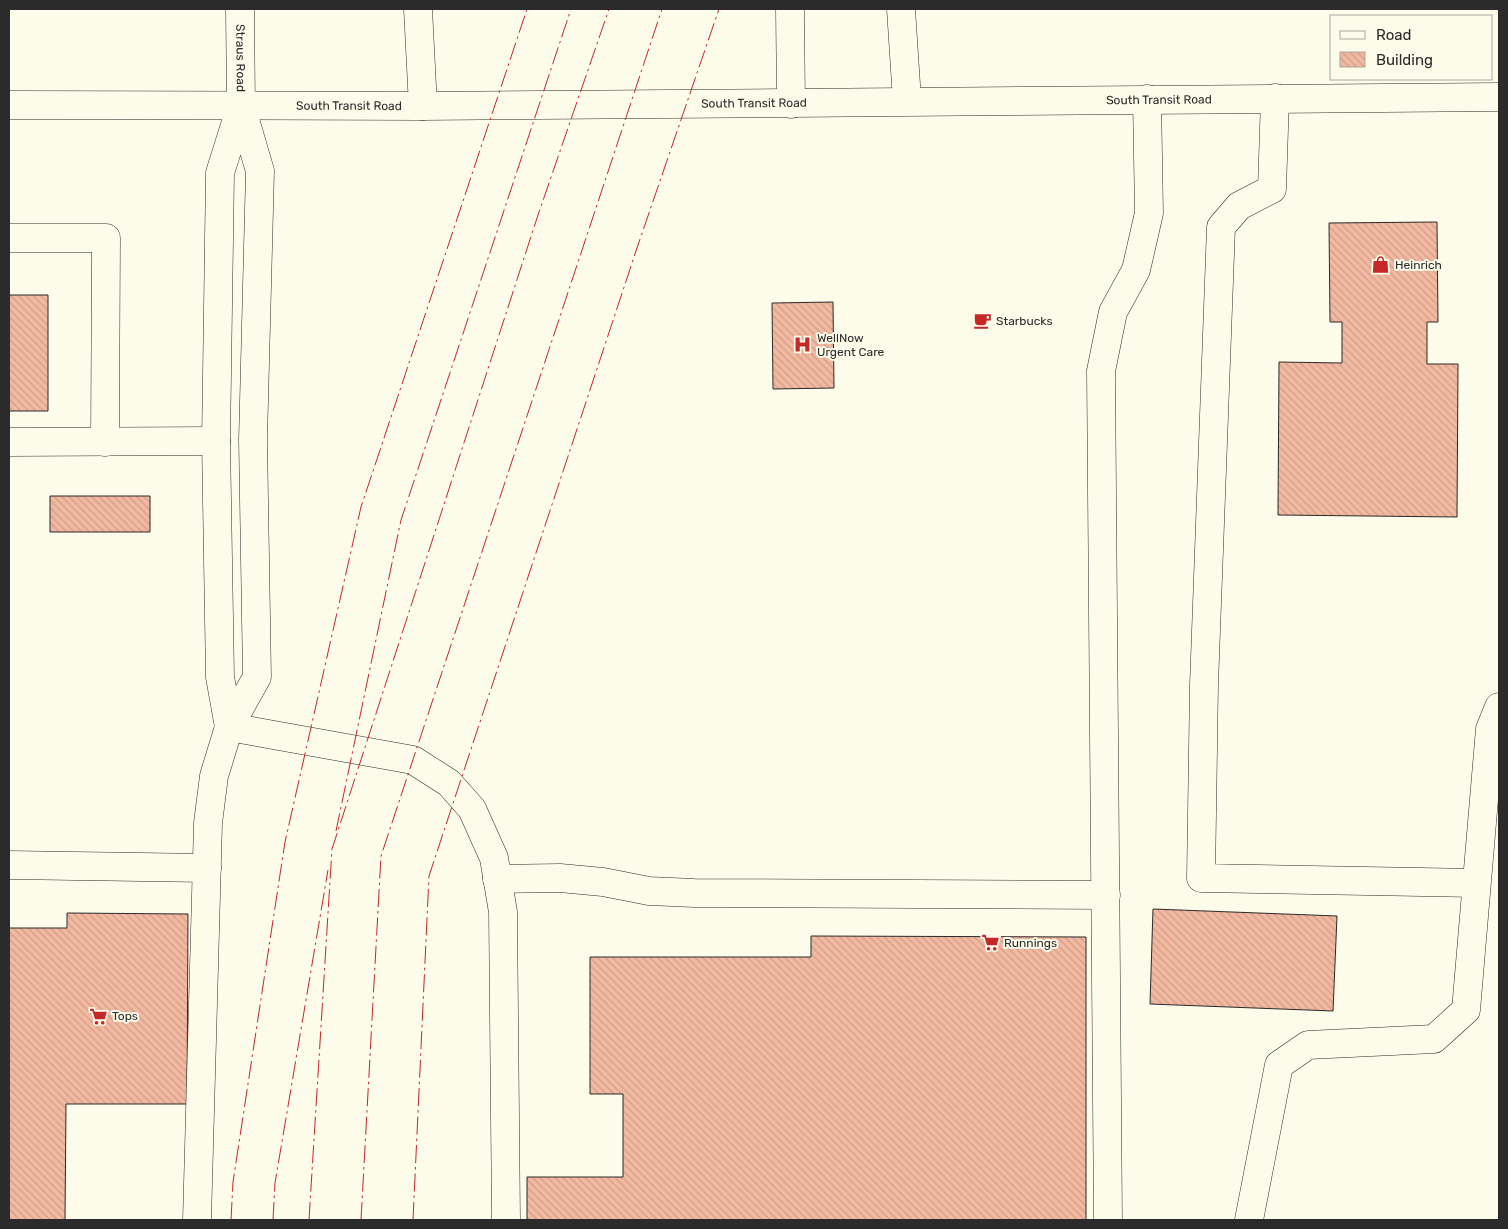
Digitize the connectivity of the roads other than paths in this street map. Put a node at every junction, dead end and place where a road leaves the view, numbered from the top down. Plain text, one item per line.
1 (240, 9) edge
2 (418, 9) edge
3 (790, 9) edge
4 (901, 9) edge
5 (1499, 96) edge
6 (1275, 98) junction
7 (1147, 99) junction
8 (907, 100) junction
9 (791, 104) junction
10 (9, 105) edge
11 (242, 106) junction
12 (423, 106) junction
13 (9, 238) edge
14 (216, 441) junction
15 (9, 442) edge
16 (105, 442) junction
17 (1499, 708) edge
18 (229, 727) junction
19 (9, 865) edge
20 (207, 868) junction
21 (497, 879) junction
22 (1476, 883) junction
23 (1106, 895) junction
24 (198, 1220) edge
25 (506, 1220) edge
26 (1108, 1220) edge
27 (1249, 1220) edge

1 - 11 main road, Straus Road
2 - 12 main road
3 - 9 main road
4 - 8 main road
5 - 6 main road, South Transit Road
6 - 7 main road, South Transit Road
6 - 22 main road
7 - 8 main road, South Transit Road
7 - 23 main road
8 - 9 main road, South Transit Road
9 - 12 main road, South Transit Road
10 - 11 main road, South Transit Road
11 - 12 main road, South Transit Road
11 - 14 main road
11 - 18 main road
13 - 16 main road
14 - 16 main road
14 - 18 main road
15 - 16 main road
17 - 22 main road
18 - 20 main road
18 - 21 main road
19 - 20 main road
20 - 24 main road
21 - 23 main road
21 - 25 main road
22 - 27 main road
23 - 26 main road

